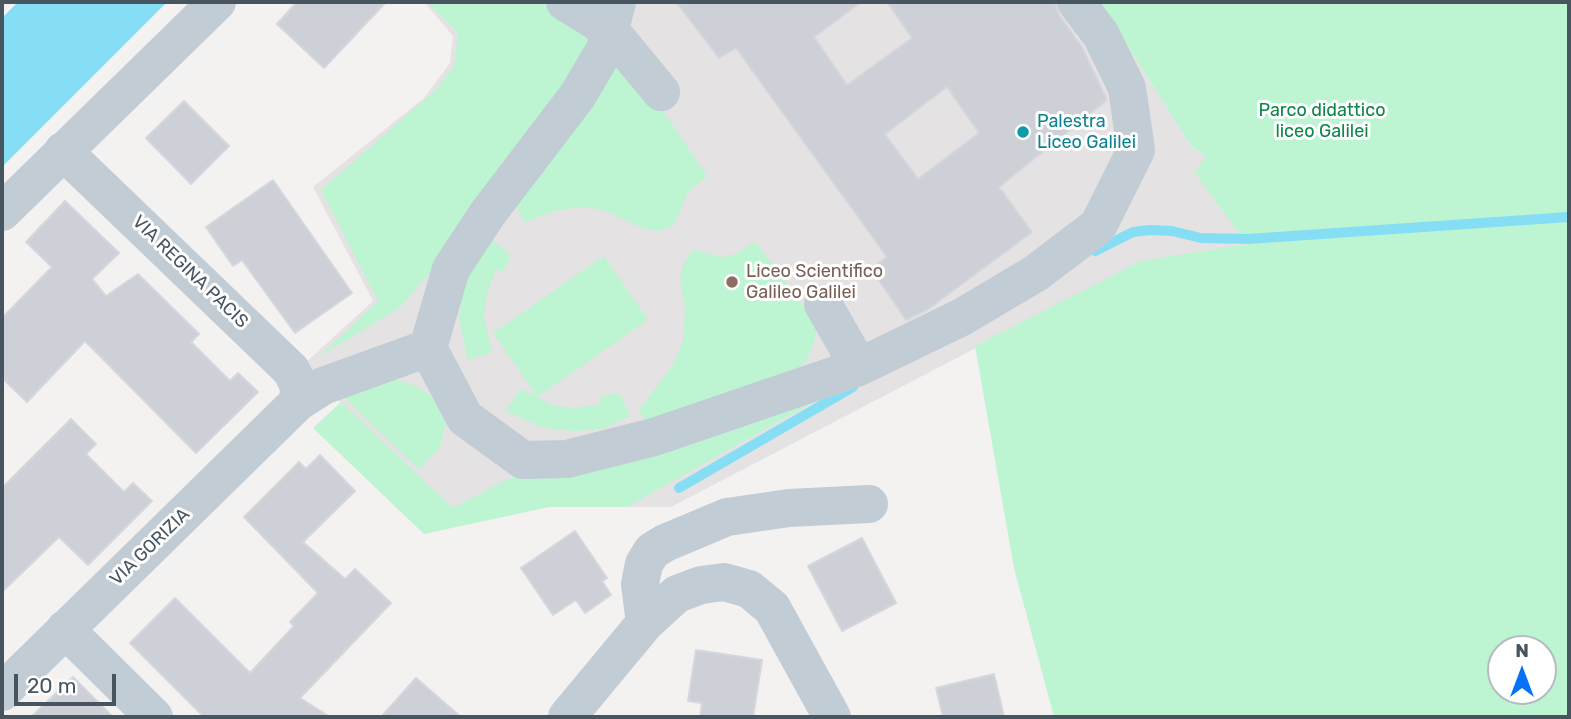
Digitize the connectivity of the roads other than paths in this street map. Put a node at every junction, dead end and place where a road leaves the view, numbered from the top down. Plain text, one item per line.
1 (217, 2) edge
2 (565, 2) edge
3 (1076, 2) edge
4 (609, 11) edge
5 (667, 88) dead end
6 (64, 151) junction
7 (2, 212) edge
8 (822, 304) dead end
9 (428, 348) junction
10 (859, 367) junction
11 (298, 402) junction
12 (869, 504) dead end
13 (645, 624) junction
14 (65, 629) junction
15 (2, 692) edge
16 (155, 717) edge
17 (567, 717) edge
18 (832, 717) edge

1 - 6 street
2 - 4 street
3 - 10 street
4 - 5 street
4 - 9 street
6 - 7 street
6 - 11 street, VIA REGINA PACIS
8 - 10 street
9 - 10 street
9 - 11 street, VIA GORIZIA
11 - 14 street, VIA GORIZIA
12 - 13 street
13 - 17 street
13 - 18 street
14 - 15 street, VIA GORIZIA
14 - 16 street

